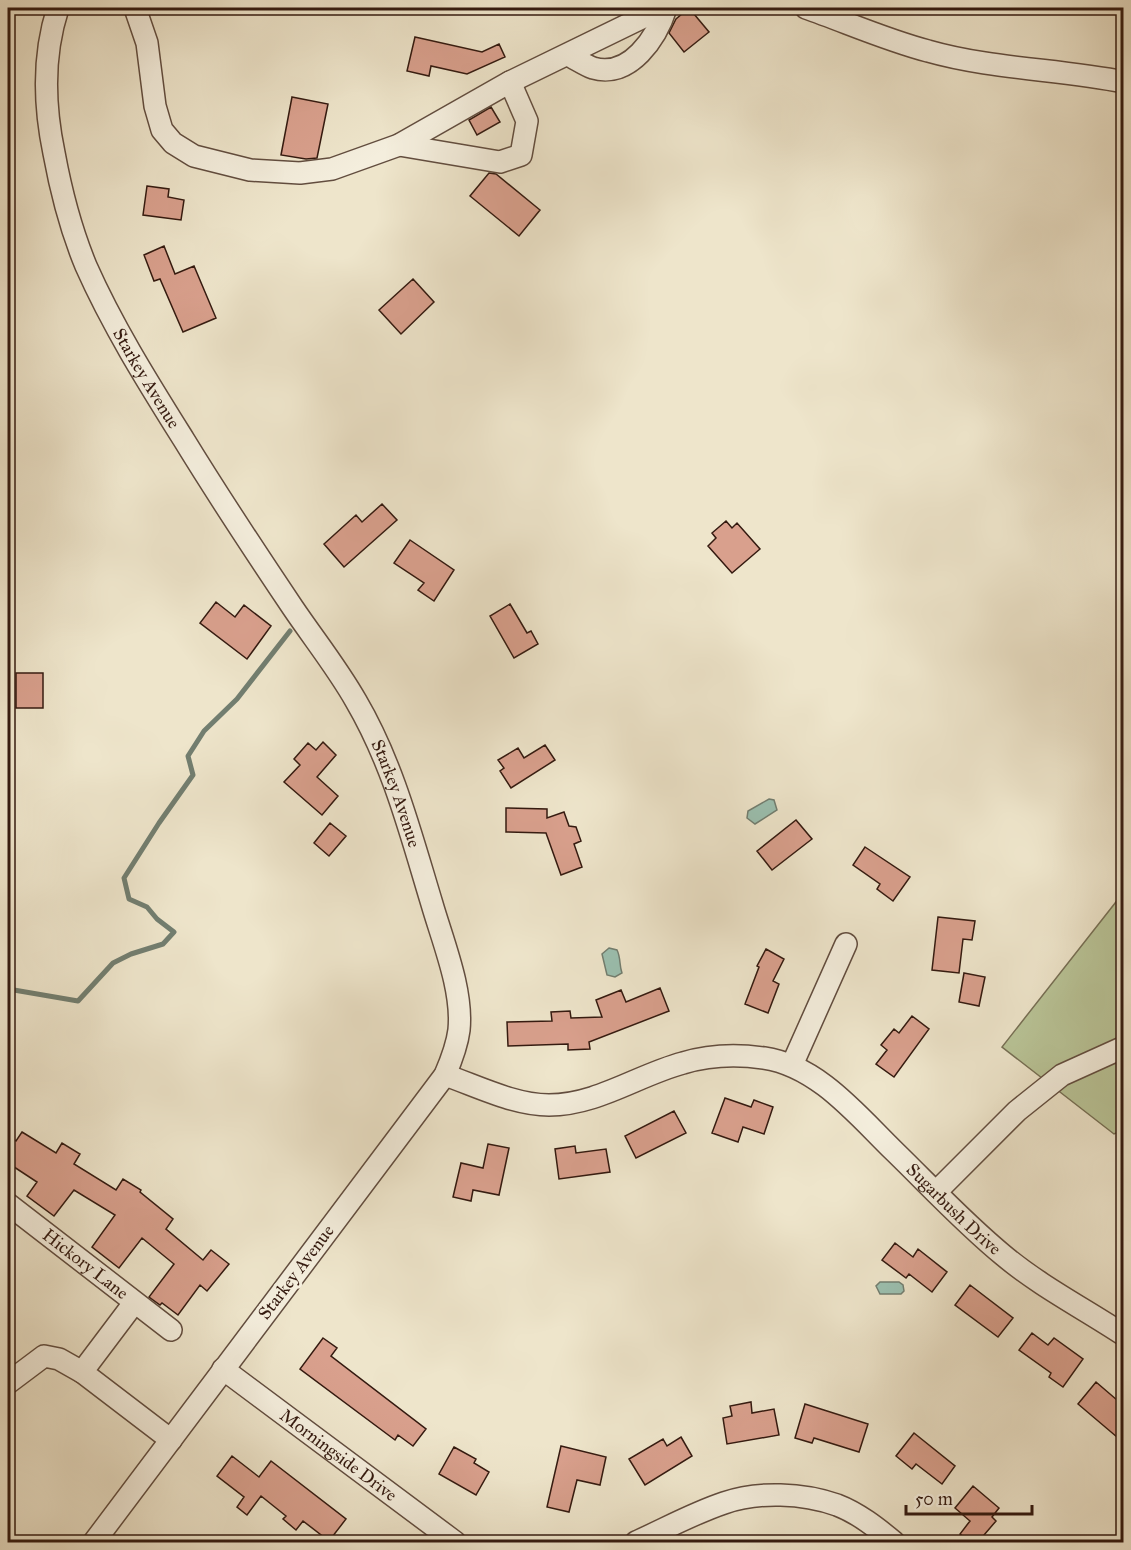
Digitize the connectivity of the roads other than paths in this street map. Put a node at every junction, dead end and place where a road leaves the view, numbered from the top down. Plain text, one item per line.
1 (58, 8) edge
2 (135, 8) edge
3 (664, 8) edge
4 (806, 8) edge
5 (568, 55) junction
6 (510, 82) junction
7 (1124, 82) edge
8 (399, 145) junction
9 (846, 944) dead end
10 (1124, 1047) edge
11 (792, 1065) junction
12 (445, 1075) junction
13 (936, 1192) junction
14 (8, 1204) edge
15 (134, 1303) junction
16 (1121, 1328) edge
17 (171, 1330) dead end
18 (223, 1369) junction
19 (82, 1372) junction
20 (8, 1383) edge
21 (171, 1440) junction
22 (94, 1542) edge
23 (455, 1542) edge
24 (636, 1542) edge
25 (894, 1542) edge

1 - 12 street, Starkey Avenue
2 - 8 street
3 - 5 street
3 - 5 street
4 - 7 street
5 - 6 street
6 - 8 street
6 - 8 street
9 - 11 street
10 - 13 street
11 - 12 street, Sugarbush Drive
11 - 13 street, Sugarbush Drive
12 - 18 street, Starkey Avenue
13 - 16 street, Sugarbush Drive
14 - 15 street, Hickory Lane
15 - 17 street, Hickory Lane
15 - 19 street, Hickory Lane
18 - 21 street, Starkey Avenue
18 - 23 street, Morningside Drive
19 - 20 street
19 - 21 street
21 - 22 street, Starkey Avenue
24 - 25 street

